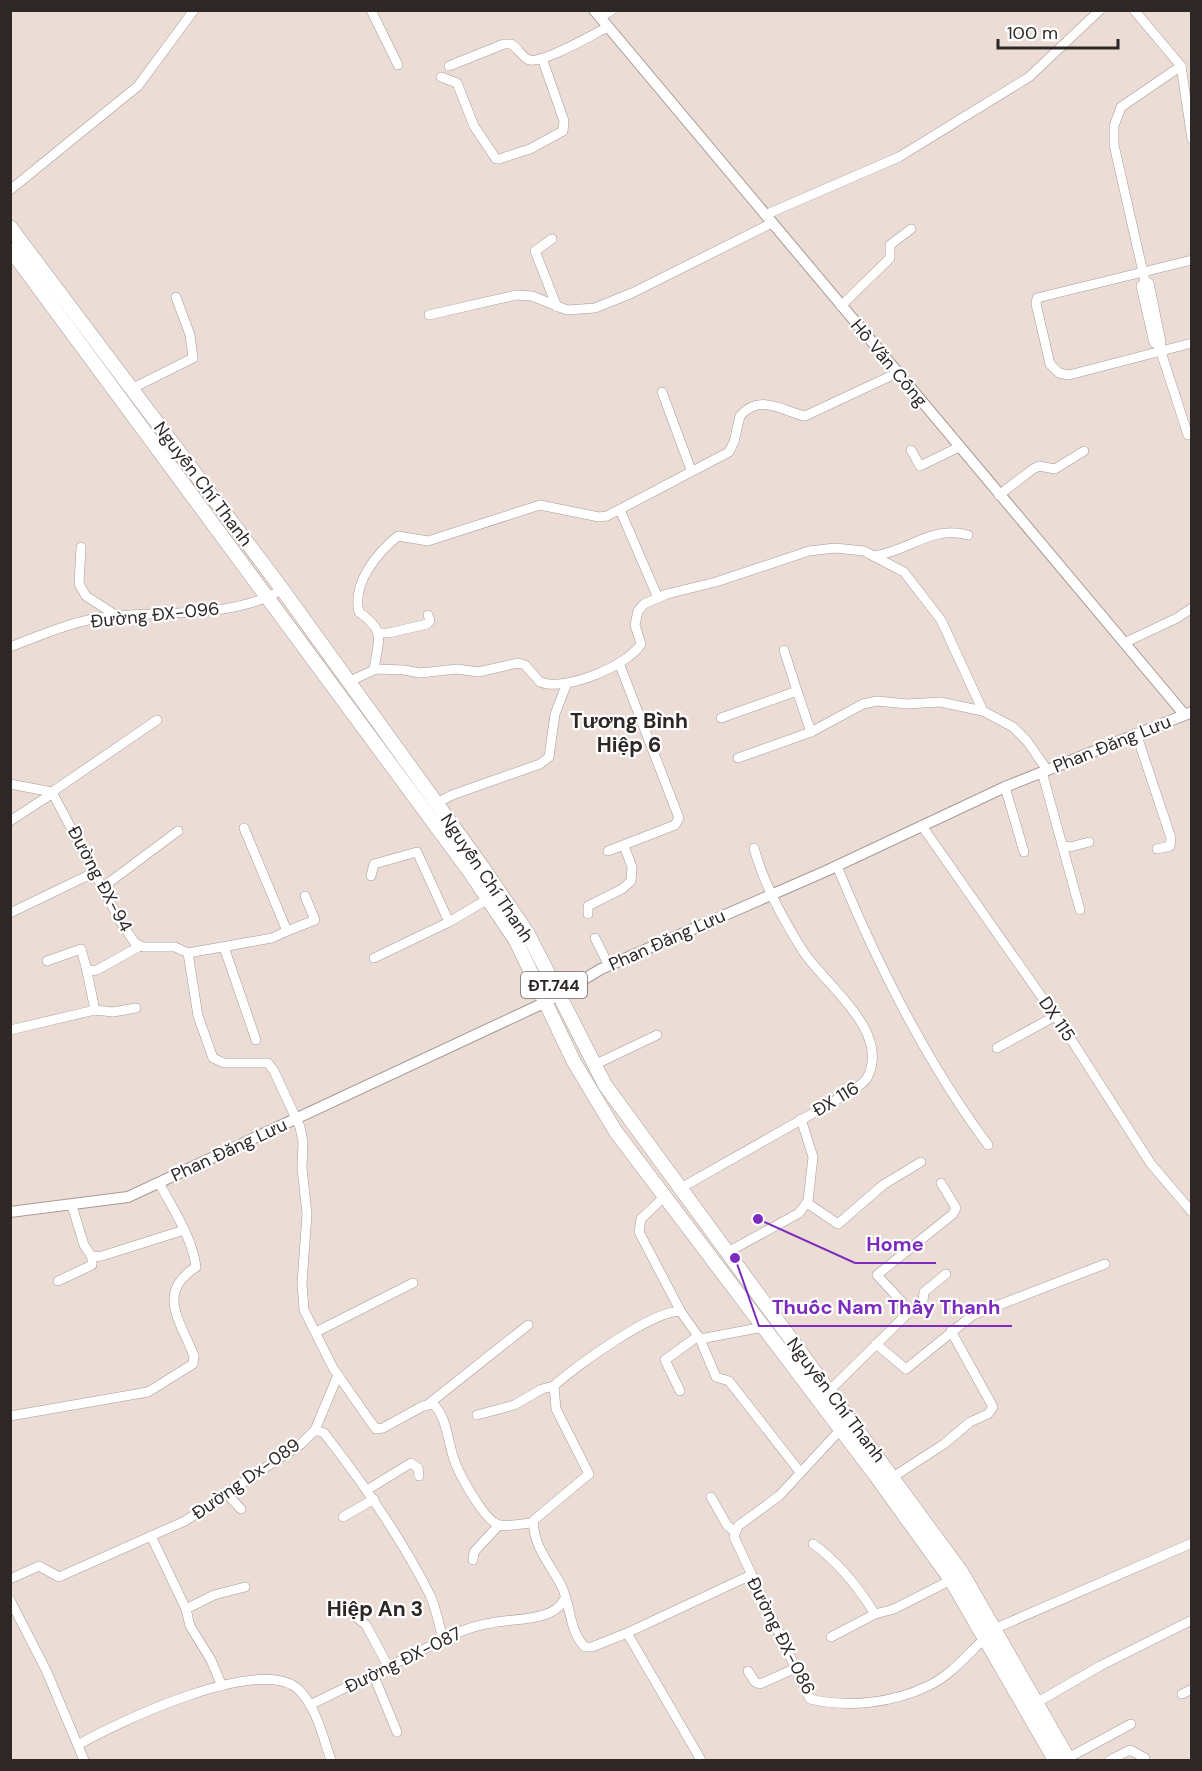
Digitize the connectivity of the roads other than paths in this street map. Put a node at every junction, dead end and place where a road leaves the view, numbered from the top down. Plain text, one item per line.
1 (194, 10) edge
2 (371, 10) edge
3 (612, 10) edge
4 (1100, 10) edge
5 (1134, 10) edge
6 (597, 14) edge
7 (608, 27) junction
8 (542, 58) junction
9 (398, 65) dead end
10 (449, 66) dead end
11 (1181, 66) junction
12 (1191, 70) edge
13 (441, 77) dead end
14 (1191, 139) edge
15 (10, 190) edge
16 (769, 219) junction
17 (10, 227) edge
18 (911, 229) dead end
19 (552, 239) dead end
20 (10, 249) edge
21 (1191, 260) edge
22 (1144, 276) junction
23 (176, 297) dead end
24 (841, 306) junction
25 (557, 307) junction
26 (429, 315) dead end
27 (1191, 343) edge
28 (1160, 347) junction
29 (897, 373) junction
30 (131, 389) junction
31 (662, 392) dead end
32 (1188, 435) dead end
33 (959, 447) junction
34 (911, 450) dead end
35 (1084, 451) dead end
36 (691, 470) junction
37 (999, 495) junction
38 (620, 510) junction
39 (968, 535) dead end
40 (81, 547) dead end
41 (873, 556) junction
42 (282, 589) junction
43 (658, 598) junction
44 (267, 599) junction
45 (1191, 608) edge
46 (428, 615) dead end
47 (117, 616) junction
48 (378, 633) junction
49 (1124, 643) junction
50 (10, 647) edge
51 (784, 650) dead end
52 (619, 663) junction
53 (375, 670) junction
54 (348, 682) junction
55 (567, 683) junction
56 (797, 691) junction
57 (983, 711) junction
58 (1188, 713) edge
59 (722, 718) dead end
60 (157, 720) dead end
61 (811, 732) junction
62 (1137, 733) junction
63 (738, 758) dead end
64 (1044, 771) junction
65 (10, 784) edge
66 (1005, 787) junction
67 (53, 793) junction
68 (437, 803) junction
69 (425, 812) junction
70 (10, 821) edge
71 (922, 826) junction
72 (243, 828) dead end
73 (178, 831) dead end
74 (1089, 843) dead end
75 (624, 846) junction
76 (1063, 846) junction
77 (754, 848) dead end
78 (1157, 849) dead end
79 (608, 851) dead end
80 (1024, 852) dead end
81 (837, 866) junction
82 (95, 872) junction
83 (371, 876) dead end
84 (103, 887) junction
85 (771, 895) junction
86 (305, 896) dead end
87 (488, 899) junction
88 (1080, 910) dead end
89 (10, 913) edge
90 (588, 914) dead end
91 (449, 922) junction
92 (287, 931) junction
93 (595, 939) dead end
94 (140, 946) junction
95 (225, 947) junction
96 (188, 953) junction
97 (374, 958) dead end
98 (47, 961) dead end
99 (609, 966) junction
100 (86, 967) junction
101 (558, 993) junction
102 (546, 1002) junction
103 (136, 1008) dead end
104 (95, 1010) junction
105 (1055, 1016) junction
106 (10, 1030) edge
107 (657, 1035) dead end
108 (256, 1040) dead end
109 (997, 1048) dead end
110 (594, 1065) junction
111 (297, 1119) junction
112 (801, 1119) junction
113 (988, 1145) dead end
114 (921, 1162) dead end
115 (159, 1183) junction
116 (941, 1183) dead end
117 (679, 1189) junction
118 (665, 1197) junction
119 (807, 1203) junction
120 (72, 1206) junction
121 (10, 1212) edge
122 (1191, 1212) edge
123 (184, 1230) junction
124 (726, 1253) junction
125 (92, 1257) junction
126 (1105, 1264) dead end
127 (946, 1274) dead end
128 (58, 1281) dead end
129 (413, 1283) dead end
130 (681, 1312) junction
131 (905, 1316) junction
132 (770, 1323) junction
133 (528, 1325) dead end
134 (951, 1331) junction
135 (316, 1332) junction
136 (699, 1337) junction
137 (876, 1344) junction
138 (338, 1375) junction
139 (554, 1386) junction
140 (680, 1390) dead end
141 (828, 1391) junction
142 (426, 1406) junction
143 (477, 1415) dead end
144 (10, 1416) edge
145 (841, 1429) junction
146 (315, 1430) junction
147 (800, 1472) junction
148 (419, 1476) dead end
149 (893, 1477) junction
150 (367, 1490) junction
151 (226, 1493) junction
152 (711, 1497) dead end
153 (374, 1499) junction
154 (241, 1509) dead end
155 (343, 1517) dead end
156 (533, 1523) junction
157 (499, 1525) junction
158 (735, 1532) junction
159 (151, 1536) junction
160 (1191, 1543) edge
161 (813, 1544) dead end
162 (473, 1560) dead end
163 (752, 1575) junction
164 (956, 1577) junction
165 (10, 1579) edge
166 (245, 1587) dead end
167 (10, 1600) edge
168 (564, 1600) junction
169 (345, 1608) dead end
170 (186, 1609) junction
171 (875, 1614) junction
172 (1191, 1620) edge
173 (627, 1632) junction
174 (989, 1634) junction
175 (831, 1637) dead end
176 (444, 1639) junction
177 (388, 1666) junction
178 (796, 1668) junction
179 (748, 1671) dead end
180 (373, 1674) junction
181 (222, 1686) junction
182 (1191, 1689) edge
183 (1182, 1694) dead end
184 (1036, 1703) junction
185 (310, 1705) junction
186 (1131, 1724) dead end
187 (397, 1732) dead end
188 (78, 1745) junction
189 (1145, 1758) dead end
190 (1064, 1760) edge
191 (84, 1761) edge
192 (331, 1761) edge
193 (701, 1761) edge
194 (1110, 1761) edge

1 - 15 street
2 - 9 street
3 - 6 street
4 - 16 street
5 - 11 street
6 - 7 street, Hồ Văn Cống
7 - 8 street
7 - 16 street, Hồ Văn Cống
8 - 10 street
8 - 13 street
11 - 12 street
11 - 14 street
11 - 22 street
16 - 24 street, Hồ Văn Cống
16 - 25 street
17 - 30 main road, Nguyễn Chí Thanh / ĐT.744
18 - 24 street
19 - 25 street
20 - 44 main road, Nguyễn Chí Thanh / ĐT.744
21 - 22 street
22 - 28 street
22 - 28 street
23 - 30 street
24 - 29 street, Hồ Văn Cống
25 - 26 street
27 - 28 street
28 - 32 street
29 - 33 street, Hồ Văn Cống
29 - 36 street
30 - 42 main road, Nguyễn Chí Thanh / ĐT.744
31 - 36 street
33 - 34 street
33 - 37 street, Hồ Văn Cống
35 - 37 street
36 - 38 street
37 - 49 street, Hồ Văn Cống
38 - 43 street
38 - 48 street
39 - 41 street
40 - 47 street
41 - 43 street
41 - 57 street
42 - 44 street
42 - 54 main road, Nguyễn Chí Thanh / ĐT.744
43 - 52 street
44 - 47 street, Đường ĐX-096
44 - 69 main road, Nguyễn Chí Thanh / ĐT.744
45 - 49 street
46 - 48 street
47 - 50 street, Đường ĐX-096
48 - 53 street
49 - 58 street, Hồ Văn Cống
51 - 56 street
52 - 55 street
52 - 75 street
53 - 54 street
53 - 55 street
54 - 68 main road, Nguyễn Chí Thanh / ĐT.744
55 - 68 street
56 - 59 street
56 - 61 street
57 - 61 street
57 - 64 street
58 - 62 street, Phan Đăng Lưu
60 - 67 street
61 - 63 street
62 - 64 street, Phan Đăng Lưu
62 - 78 street
64 - 66 street, Phan Đăng Lưu
64 - 76 street
65 - 67 street
66 - 71 street, Phan Đăng Lưu
66 - 80 street
67 - 70 street
67 - 82 street, Đường ĐX-94
68 - 69 main road
68 - 101 main road, Nguyễn Chí Thanh / ĐT.744
69 - 87 main road, Nguyễn Chí Thanh / ĐT.744
71 - 81 street, Phan Đăng Lưu
71 - 105 street, DX 115
72 - 92 street
73 - 84 street
74 - 76 street
75 - 79 street
75 - 90 street
76 - 88 street
77 - 85 street, ĐX 116
81 - 85 street, Phan Đăng Lưu
81 - 113 street
82 - 84 street, Đường ĐX-94
82 - 89 street
83 - 91 street
84 - 94 street, Đường ĐX-94
85 - 99 street, Phan Đăng Lưu
85 - 112 street, ĐX 116
86 - 92 street
87 - 91 street
87 - 102 main road, Nguyễn Chí Thanh / ĐT.744
91 - 97 street
92 - 95 street
93 - 99 street
94 - 96 street, Đường ĐX-94
94 - 100 street
95 - 96 street
95 - 108 street
96 - 111 street
98 - 100 street
99 - 101 street, Phan Đăng Lưu
100 - 104 street
101 - 102 street, Phan Đăng Lưu
101 - 110 main road, Nguyễn Chí Thanh / ĐT.744
102 - 111 street, Phan Đăng Lưu
102 - 118 main road, Nguyễn Chí Thanh / ĐT.744
103 - 104 street
104 - 106 street
105 - 109 street
105 - 122 street, DX 115
107 - 110 street
110 - 117 main road, Nguyễn Chí Thanh / ĐT.744
111 - 115 street, Phan Đăng Lưu
111 - 135 street
112 - 117 street, ĐX 116
112 - 119 street
114 - 119 street
115 - 120 street, Phan Đăng Lưu
115 - 123 street
116 - 131 street
117 - 124 main road, Nguyễn Chí Thanh / ĐT.744
118 - 130 street
118 - 132 main road, Nguyễn Chí Thanh / ĐT.744
119 - 124 street
120 - 121 street, Phan Đăng Lưu
120 - 125 street
123 - 125 street
123 - 144 street
124 - 132 main road, Nguyễn Chí Thanh / ĐT.744
125 - 128 street
126 - 134 street
127 - 131 street
129 - 135 street
130 - 136 street
130 - 139 street
131 - 137 street
132 - 136 street
132 - 141 main road, Nguyễn Chí Thanh / ĐT.744
132 - 145 main road, Nguyễn Chí Thanh / ĐT.744
133 - 142 street
134 - 137 street
134 - 149 street
135 - 138 street
136 - 140 street
136 - 147 street
137 - 141 street
138 - 142 street
138 - 146 street, Đường Dx-089
139 - 143 street
139 - 156 street
141 - 149 main road, Nguyễn Chí Thanh / ĐT.744
142 - 157 street
145 - 147 street
145 - 164 main road, Nguyễn Chí Thanh / ĐT.744
146 - 150 street
146 - 151 street, Đường Dx-089
147 - 158 street
148 - 150 street
149 - 164 main road, Nguyễn Chí Thanh / ĐT.744
150 - 153 street
151 - 154 street
151 - 159 street, Đường Dx-089
152 - 158 street, Đường ĐX-086
153 - 155 street
153 - 176 street
156 - 157 street
156 - 168 street
157 - 162 street
158 - 163 street, Đường ĐX-086
159 - 165 street, Đường Dx-089
159 - 170 street
160 - 174 street
161 - 171 street
163 - 173 street
163 - 178 street, Đường ĐX-086
164 - 171 street
164 - 174 main road, Nguyễn Chí Thanh / ĐT.744
166 - 170 street
167 - 188 street
168 - 173 street
168 - 176 street, Đường ĐX-087
169 - 177 street
170 - 181 street
171 - 175 street
172 - 184 street
173 - 193 street
174 - 178 street, Đường ĐX-086
174 - 184 main road, Nguyễn Chí Thanh / ĐT.744
174 - 190 main road, Nguyễn Chí Thanh / ĐT.744
176 - 177 street, Đường ĐX-087
177 - 180 street, Đường ĐX-087
178 - 179 street
180 - 185 street, Đường ĐX-087
180 - 187 street
181 - 185 street
181 - 188 street
182 - 183 street
184 - 190 main road, Nguyễn Chí Thanh / ĐT.744
185 - 192 street
186 - 190 street
188 - 191 street
189 - 194 street

